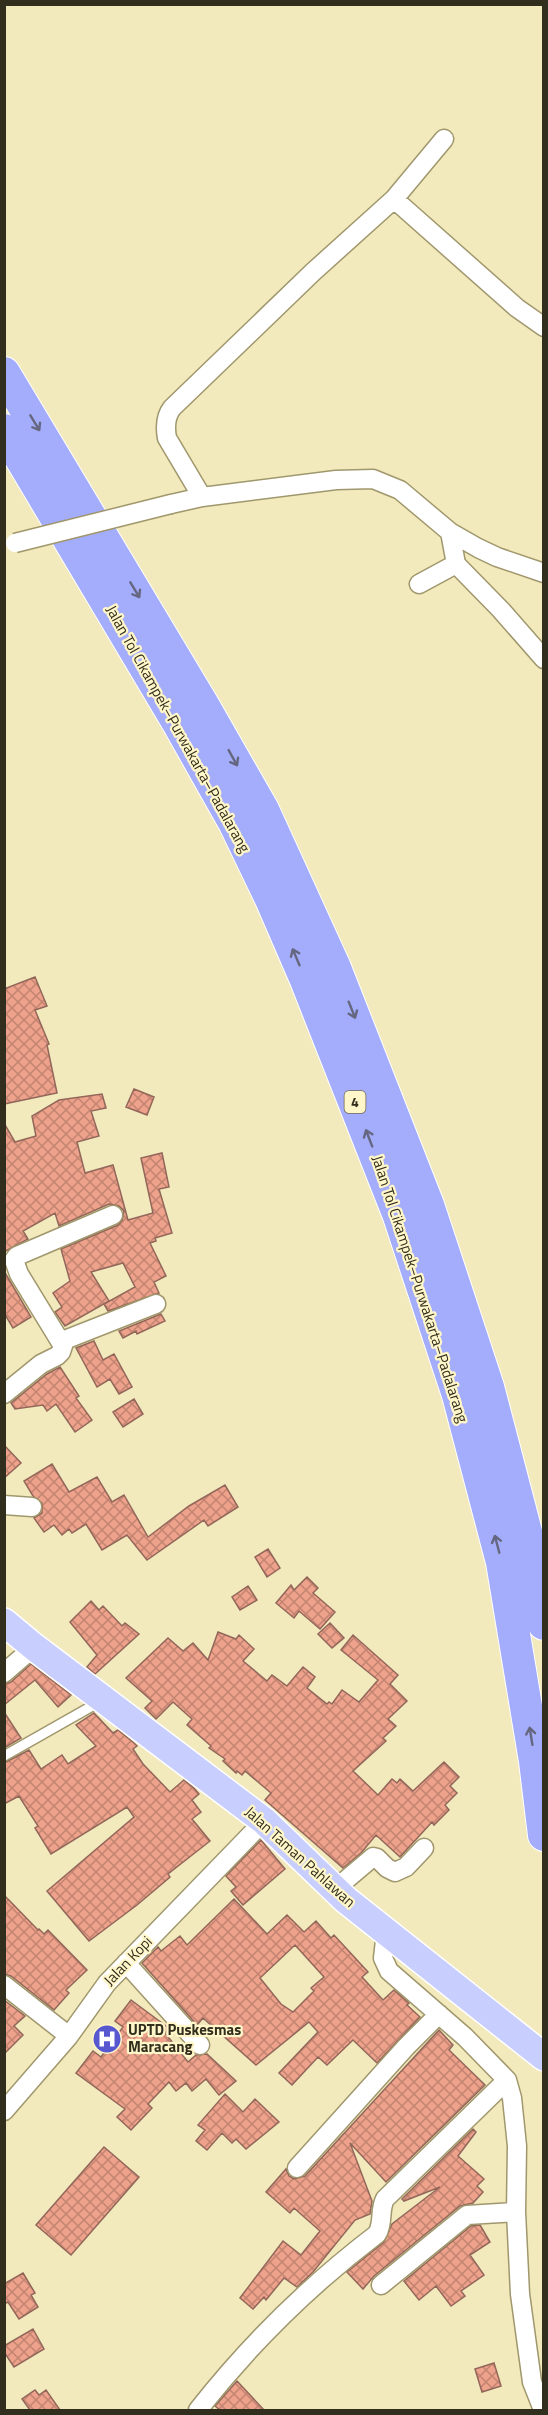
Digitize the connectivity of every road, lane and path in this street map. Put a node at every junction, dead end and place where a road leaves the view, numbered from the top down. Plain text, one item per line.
1 (444, 139) dead end
2 (394, 199) junction
3 (543, 327) edge
4 (4, 373) edge
5 (4, 430) edge
6 (202, 497) junction
7 (450, 532) junction
8 (10, 545) edge
9 (456, 564) junction
10 (543, 573) edge
11 (419, 584) dead end
12 (543, 658) edge
13 (113, 1215) dead end
14 (156, 1304) dead end
15 (62, 1341) junction
16 (4, 1394) edge
17 (4, 1505) edge
18 (32, 1507) dead end
19 (4, 1622) edge
20 (543, 1624) edge
21 (34, 1647) junction
22 (4, 1672) edge
23 (103, 1700) junction
24 (4, 1756) edge
25 (264, 1821) junction
26 (543, 1835) edge
27 (424, 1848) dead end
28 (334, 1890) junction
29 (386, 1932) junction
30 (126, 1964) junction
31 (4, 1985) edge
32 (439, 2014) junction
33 (69, 2036) junction
34 (200, 2045) dead end
35 (540, 2055) edge
36 (507, 2080) junction
37 (4, 2111) edge
38 (297, 2168) dead end
39 (516, 2212) junction
40 (381, 2285) dead end
41 (539, 2409) edge
42 (198, 2410) edge

1 - 2 street
2 - 3 street
2 - 6 street
4 -> 20 highway, Jalan Tol Cikampek–Purwakarta–Padalarang / 4
26 -> 5 highway, Jalan Tol Cikampek–Purwakarta–Padalarang / 4
6 - 7 street
6 - 8 street, bridge
7 - 9 street
7 - 10 street
9 - 11 street
9 - 12 street
13 - 15 street
14 - 15 street
15 - 16 street
17 - 18 street
19 - 21 main road, Jalan Taman Pahlawan
21 - 22 street
21 - 23 main road, Jalan Taman Pahlawan
23 - 24 lane
23 - 25 main road, Jalan Taman Pahlawan
25 - 28 main road, Jalan Taman Pahlawan
25 - 30 street, Jalan Kopi
27 - 28 street
28 - 29 main road, Jalan Taman Pahlawan
29 - 32 street
29 - 35 main road, Jalan Taman Pahlawan
30 - 33 street, Jalan Kopi
30 - 34 street
31 - 33 street
32 - 36 street
32 - 38 street
33 - 37 street, Jalan Kopi
36 - 39 street
36 - 42 street
39 - 40 street
39 - 41 street

